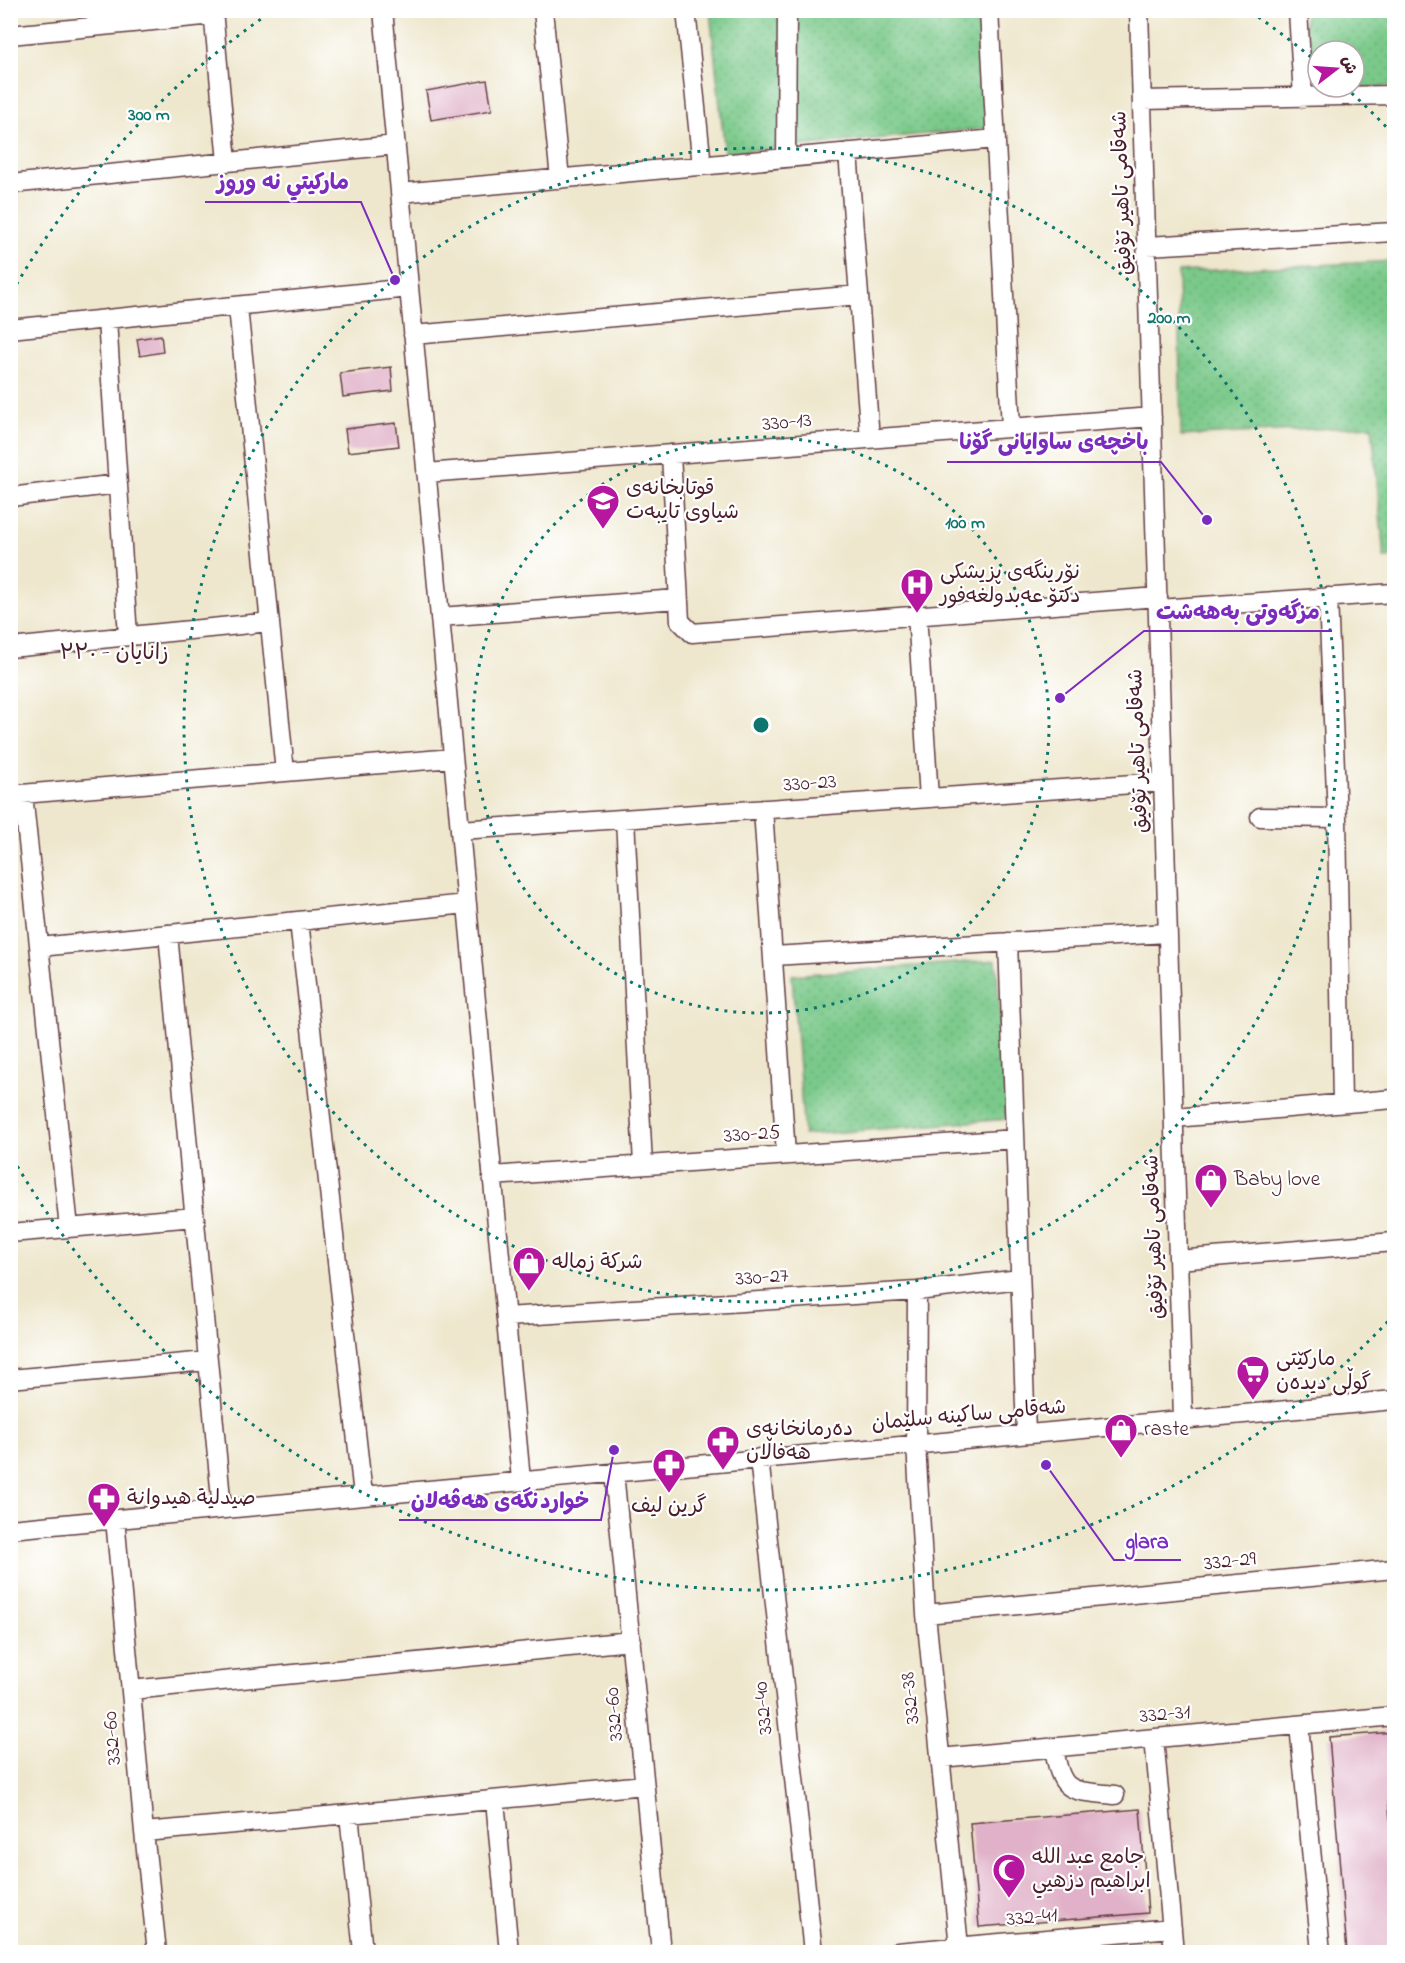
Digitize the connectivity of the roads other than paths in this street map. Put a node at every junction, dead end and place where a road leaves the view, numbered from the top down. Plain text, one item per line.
1 (383, 10) edge
2 (543, 10) edge
3 (686, 10) edge
4 (787, 10) edge
5 (989, 10) edge
6 (1139, 10) edge
7 (1298, 10) edge
8 (213, 13) edge
9 (10, 35) edge
10 (1395, 95) edge
11 (1303, 98) junction
12 (1142, 100) junction
13 (996, 139) junction
14 (396, 146) junction
15 (848, 152) junction
16 (786, 158) junction
17 (227, 162) junction
18 (702, 166) junction
19 (560, 179) junction
20 (10, 184) edge
21 (400, 193) junction
22 (1395, 232) edge
23 (1147, 246) junction
24 (409, 288) junction
25 (859, 295) junction
26 (238, 307) junction
27 (107, 320) junction
28 (10, 330) edge
29 (413, 335) junction
30 (1152, 417) junction
31 (1011, 428) junction
32 (870, 439) junction
33 (671, 454) junction
34 (426, 473) junction
35 (118, 484) junction
36 (10, 497) edge
37 (1395, 593) edge
38 (1328, 597) junction
39 (677, 599) junction
40 (1158, 603) junction
41 (917, 614) junction
42 (440, 617) junction
43 (270, 622) junction
44 (128, 636) junction
45 (10, 648) edge
46 (453, 758) junction
47 (285, 772) junction
48 (1163, 782) junction
49 (17, 794) edge
50 (929, 798) junction
51 (763, 809) junction
52 (1260, 817) dead end
53 (1337, 818) junction
54 (625, 819) junction
55 (460, 830) junction
56 (467, 904) junction
57 (299, 921) junction
58 (1167, 933) junction
59 (168, 934) junction
60 (1008, 942) junction
61 (39, 947) junction
62 (773, 956) junction
63 (1395, 1099) edge
64 (1342, 1103) junction
65 (1174, 1118) junction
66 (1015, 1140) junction
67 (786, 1155) junction
68 (643, 1165) junction
69 (492, 1176) junction
70 (195, 1217) junction
71 (69, 1228) junction
72 (10, 1233) edge
73 (1395, 1242) edge
74 (1178, 1260) junction
75 (1020, 1279) junction
76 (917, 1291) junction
77 (506, 1317) junction
78 (207, 1361) junction
79 (10, 1379) edge
80 (1395, 1400) edge
81 (1183, 1418) junction
82 (1026, 1433) junction
83 (916, 1444) junction
84 (759, 1458) junction
85 (614, 1472) junction
86 (521, 1480) junction
87 (363, 1495) junction
88 (222, 1509) junction
89 (115, 1519) junction
90 (10, 1529) edge
91 (1395, 1569) edge
92 (926, 1614) junction
93 (631, 1641) junction
94 (131, 1690) junction
95 (1395, 1716) edge
96 (1299, 1725) junction
97 (1154, 1738) junction
98 (1054, 1748) junction
99 (940, 1758) junction
100 (644, 1785) junction
101 (1115, 1795) dead end
102 (495, 1800) junction
103 (349, 1814) junction
104 (144, 1832) junction
105 (1172, 1928) junction
106 (959, 1947) junction
107 (157, 1953) edge
108 (363, 1953) edge
109 (509, 1953) edge
110 (661, 1953) edge
111 (813, 1953) edge
112 (897, 1953) edge
113 (1174, 1953) edge
114 (1321, 1953) edge

1 - 14 street
2 - 19 street
3 - 18 street
4 - 16 street
5 - 13 street
6 - 12 street, شەقامی تاهیر تۆفیق
7 - 11 street
8 - 9 street
8 - 17 street
10 - 11 street
11 - 12 street
12 - 23 street, شەقامی تاهیر تۆفیق
13 - 15 street
13 - 31 street
14 - 17 street
14 - 21 street
15 - 16 street
15 - 25 street
16 - 18 street
17 - 20 street
18 - 19 street
19 - 21 street
21 - 24 street
22 - 23 street
23 - 30 street, شەقامی تاهیر تۆفیق
24 - 26 street
24 - 29 street
25 - 29 street
25 - 32 street
26 - 27 street
26 - 43 street
27 - 28 street
27 - 35 street
29 - 34 street
30 - 31 street, 330-13
30 - 40 street, شەقامی تاهیر تۆفیق
31 - 32 street, 330-13
32 - 33 street, 330-13
33 - 34 street, 330-13
33 - 39 street
34 - 42 street
35 - 36 street
35 - 44 street
37 - 38 street
38 - 40 street
38 - 53 street
39 - 41 street
39 - 42 street
40 - 41 street
40 - 48 street, شەقامی تاهیر تۆفیق
41 - 50 street
42 - 46 street
43 - 44 street
43 - 47 street
44 - 45 street
46 - 47 street
46 - 55 street
47 - 49 street
48 - 50 street, 330-23
48 - 58 street, شەقامی تاهیر تۆفیق
49 - 61 street
50 - 51 street, 330-23
51 - 54 street, 330-23
51 - 62 street
52 - 53 street
53 - 64 street
54 - 55 street, 330-23
54 - 68 street
55 - 56 street
56 - 57 street
56 - 69 street
57 - 59 street
57 - 87 street
58 - 60 street
58 - 65 street, شەقامی تاهیر تۆفیق
59 - 61 street
59 - 70 street
60 - 62 street
60 - 66 street
61 - 71 street
62 - 67 street
63 - 64 street
64 - 65 street
65 - 74 street, شەقامی تاهیر تۆفیق
66 - 67 street, 330-25
66 - 75 street
67 - 68 street, 330-25
68 - 69 street, 330-25
69 - 77 street
70 - 71 street
70 - 78 street
71 - 72 street
73 - 74 street
74 - 81 street, شەقامی تاهیر تۆفیق
75 - 76 street, 330-27
75 - 82 street
76 - 77 street, 330-27
76 - 83 street, 332-38
77 - 86 street
78 - 79 street
78 - 88 street
80 - 81 street, شەقامی ساکینە سلێمان
81 - 82 street, شەقامی ساکینە سلێمان
82 - 83 street, شەقامی ساکینە سلێمان
83 - 84 street, شەقامی ساکینە سلێمان
83 - 92 street, 332-38
84 - 85 street, شەقامی ساکینە سلێمان
84 - 111 street, 332-40
85 - 86 street, شەقامی ساکینە سلێمان
85 - 93 street, 332-60
86 - 87 street, شەقامی ساکینە سلێمان
87 - 88 street, شەقامی ساکینە سلێمان
88 - 89 street, شەقامی ساکینە سلێمان
89 - 90 street, شەقامی ساکینە سلێمان
89 - 94 street, 332-60
91 - 92 street, 332-29
92 - 99 street, 332-38
93 - 94 street
93 - 100 street, 332-60
94 - 104 street, 332-60
95 - 96 street, 332-31
96 - 97 street, 332-31
96 - 114 street
97 - 98 street, 332-31
97 - 105 street
98 - 99 street, 332-31
98 - 101 street
99 - 106 street, 332-38
100 - 102 street
100 - 110 street, 332-60
102 - 103 street
102 - 109 street
103 - 104 street
103 - 108 street
104 - 107 street, 332-60
105 - 106 street, 332-41
105 - 113 street
106 - 112 street, 332-41

